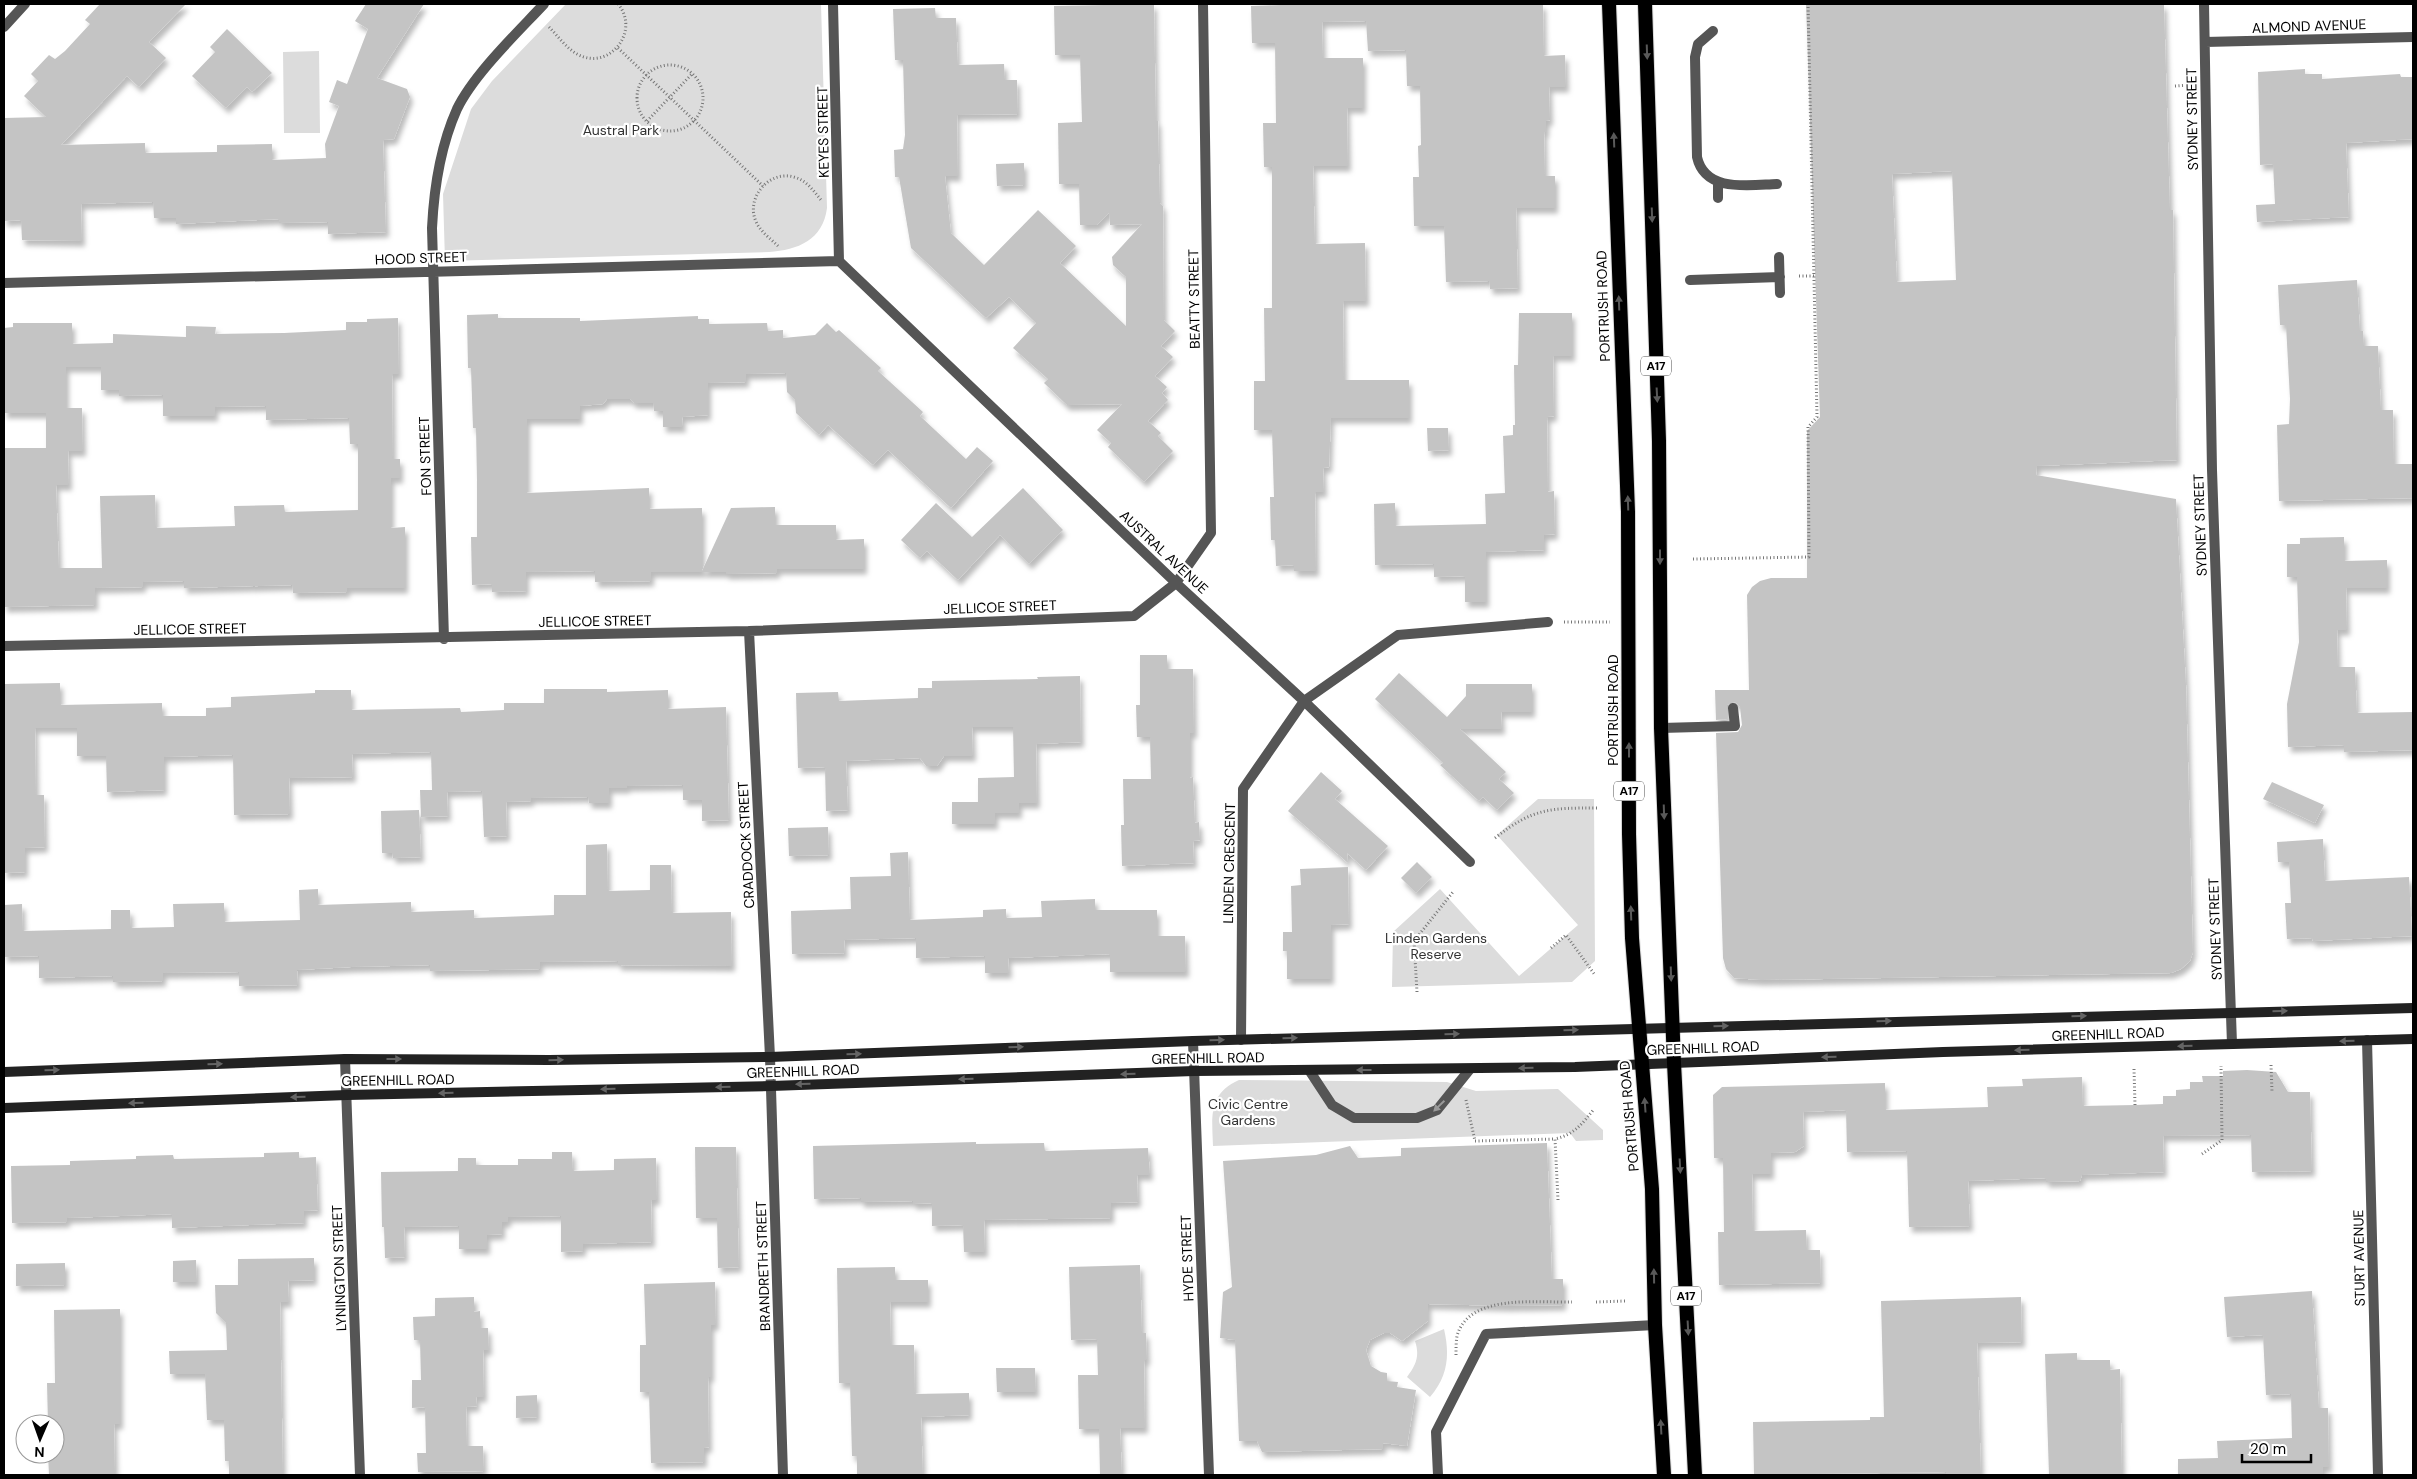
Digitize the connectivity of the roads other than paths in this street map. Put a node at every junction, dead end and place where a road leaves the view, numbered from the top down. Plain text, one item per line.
1 (25, 4) edge
2 (544, 4) edge
3 (833, 4) edge
4 (1203, 4) edge
5 (1609, 4) edge
6 (1645, 4) edge
7 (2204, 4) edge
8 (4, 27) edge
9 (1713, 31) dead end
10 (2413, 37) edge
11 (2205, 42) junction
12 (1718, 182) junction
13 (1777, 184) dead end
14 (1718, 198) dead end
15 (1779, 257) dead end
16 (839, 260) junction
17 (433, 272) junction
18 (1780, 277) junction
19 (1690, 280) dead end
20 (4, 284) edge
21 (1780, 293) dead end
22 (1176, 583) junction
23 (1548, 622) road end
24 (749, 631) junction
25 (444, 639) junction
26 (4, 646) edge
27 (1304, 701) junction
28 (1734, 708) dead end
29 (1661, 728) junction
30 (1470, 862) dead end
31 (2413, 1008) edge
32 (2232, 1012) junction
33 (1673, 1027) junction
34 (1639, 1028) junction
35 (2413, 1039) edge
36 (1241, 1040) junction
37 (2367, 1040) junction
38 (1193, 1041) junction
39 (2232, 1044) junction
40 (770, 1057) junction
41 (345, 1059) junction
42 (1674, 1063) junction
43 (1642, 1065) junction
44 (1470, 1069) junction
45 (1309, 1070) junction
46 (1194, 1071) junction
47 (4, 1072) edge
48 (771, 1086) junction
49 (347, 1095) junction
50 (4, 1108) edge
51 (1655, 1325) junction
52 (360, 1475) edge
53 (784, 1475) edge
54 (1209, 1475) edge
55 (1438, 1475) edge
56 (1664, 1475) edge
57 (1695, 1475) edge
58 (2378, 1475) edge

1 - 8 street
2 - 17 street, FON STREET
3 - 16 street, KEYES STREET
4 - 22 street, BEATTY STREET
34 -> 5 highway, PORTRUSH ROAD / A17
6 -> 29 highway, A17
7 - 11 street, SYDNEY STREET
9 - 12 street
10 - 11 street, ALMOND AVENUE
11 - 32 street, SYDNEY STREET
12 - 13 street
12 - 14 street
15 - 18 street
16 - 17 street, HOOD STREET
16 - 22 street, AUSTRAL AVENUE
17 - 20 street, HOOD STREET
17 - 25 street, FON STREET
18 - 19 street
18 - 21 street
22 - 24 street, JELLICOE STREET
22 - 27 street, AUSTRAL AVENUE
23 - 27 street, LINDEN CRESCENT
24 - 25 street, JELLICOE STREET
24 - 40 street, CRADDOCK STREET
25 - 26 street, JELLICOE STREET
27 - 30 street, AUSTRAL AVENUE
27 - 36 street, LINDEN CRESCENT
28 - 29 street
29 -> 33 highway, A17
32 -> 31 main road, GREENHILL ROAD
33 -> 32 main road, GREENHILL ROAD
32 - 39 street, SYDNEY STREET
33 - 34 main road, GREENHILL ROAD
33 - 42 highway, A17
36 -> 34 main road, GREENHILL ROAD
34 - 43 highway, PORTRUSH ROAD / A17
35 - 37 main road, GREENHILL ROAD
38 -> 36 main road, GREENHILL ROAD
37 -> 39 main road, GREENHILL ROAD
37 - 58 street, STURT AVENUE
40 -> 38 main road, GREENHILL ROAD
38 - 46 street, HYDE STREET
39 -> 42 main road, GREENHILL ROAD
41 -> 40 main road, GREENHILL ROAD
40 - 48 street, BRANDRETH STREET
47 -> 41 main road, GREENHILL ROAD
41 - 49 street, LYNINGTON STREET
42 - 43 main road, GREENHILL ROAD
42 -> 57 highway, A17
43 -> 44 main road, GREENHILL ROAD
51 -> 43 highway, PORTRUSH ROAD / A17
44 -> 45 main road, GREENHILL ROAD
44 -> 45 street
45 - 46 main road, GREENHILL ROAD
46 -> 48 main road, GREENHILL ROAD
46 - 54 street, HYDE STREET
48 -> 49 main road, GREENHILL ROAD
48 - 53 street, BRANDRETH STREET
49 -> 50 main road, GREENHILL ROAD
49 - 52 street, LYNINGTON STREET
51 - 55 street
56 -> 51 highway, PORTRUSH ROAD / A17

